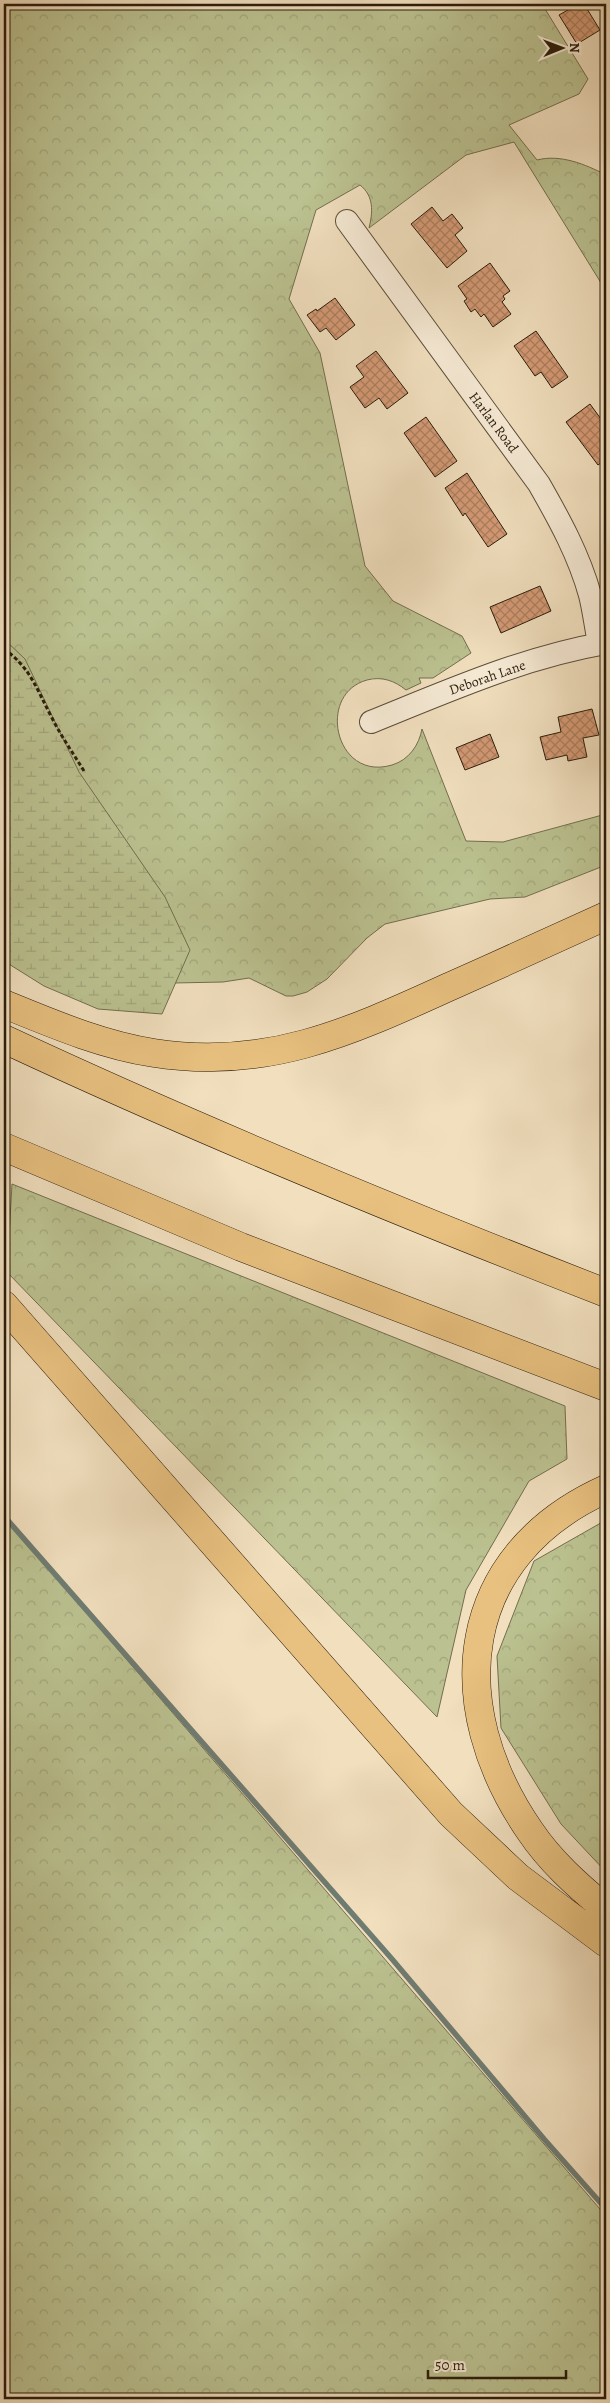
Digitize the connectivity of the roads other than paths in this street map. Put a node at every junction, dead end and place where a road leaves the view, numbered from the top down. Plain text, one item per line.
1 (347, 221) dead end
2 (603, 644) edge
3 (371, 722) dead end
4 (606, 916) edge
5 (4, 1004) edge
6 (4, 1038) edge
7 (4, 1147) edge
8 (606, 1293) edge
9 (4, 1305) edge
10 (606, 1387) edge
11 (606, 1489) edge
12 (606, 1909) edge
13 (606, 1944) edge

1 - 2 street, Harlan Road
2 - 3 street, Deborah Lane
4 - 5 highway
6 - 8 highway
7 - 10 highway
9 - 13 highway
11 - 12 highway

